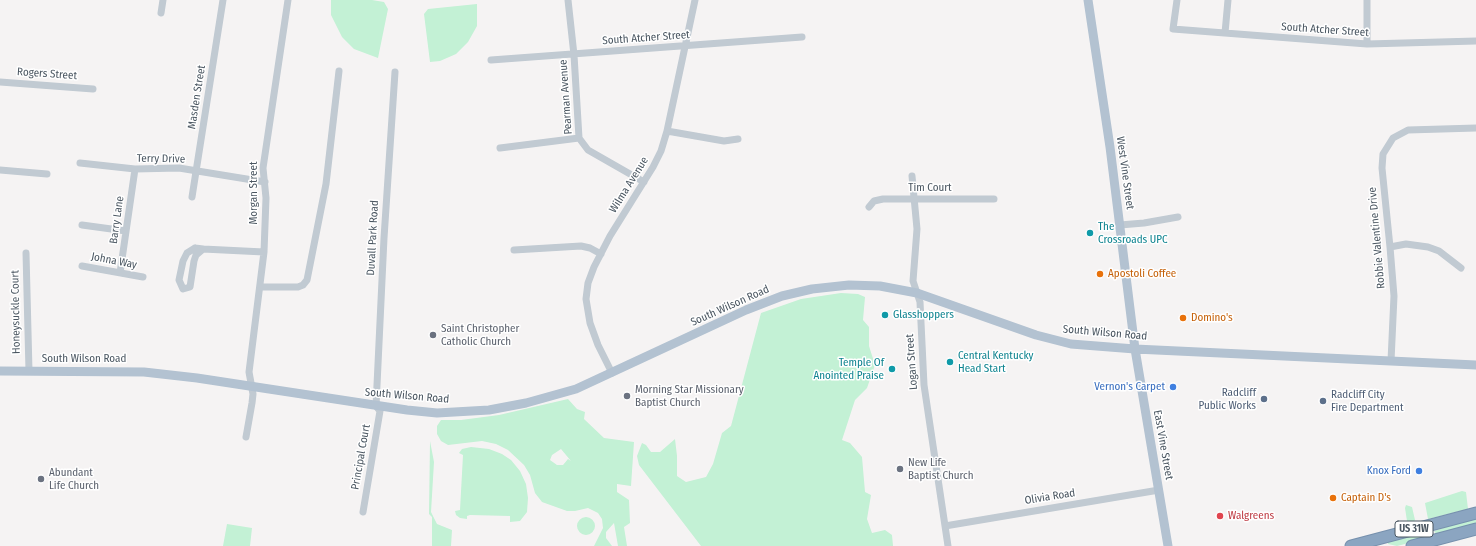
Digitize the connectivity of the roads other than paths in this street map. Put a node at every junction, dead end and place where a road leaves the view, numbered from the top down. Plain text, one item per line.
1 (163, 0) edge
2 (223, 0) edge
3 (288, 0) edge
4 (568, 0) edge
5 (694, 0) edge
6 (1088, 0) edge
7 (1176, 0) edge
8 (1228, 0) edge
9 (1367, 0) edge
10 (161, 13) dead end
11 (1225, 33) junction
12 (802, 37) dead end
13 (1476, 41) edge
14 (1367, 44) junction
15 (685, 46) junction
16 (574, 55) junction
17 (491, 60) dead end
18 (340, 71) dead end
19 (395, 72) dead end
20 (0, 82) edge
21 (93, 89) dead end
22 (1476, 128) edge
23 (667, 131) junction
24 (579, 138) junction
25 (738, 139) dead end
26 (500, 148) dead end
27 (80, 163) dead end
28 (135, 169) junction
29 (0, 170) edge
30 (196, 171) junction
31 (47, 174) dead end
32 (912, 176) dead end
33 (265, 182) junction
34 (644, 182) junction
35 (192, 197) dead end
36 (914, 199) junction
37 (994, 199) dead end
38 (868, 207) dead end
39 (1178, 217) dead end
40 (1120, 225) junction
41 (82, 226) dead end
42 (126, 231) junction
43 (1390, 247) junction
44 (203, 249) junction
45 (514, 250) dead end
46 (264, 252) junction
47 (26, 253) dead end
48 (601, 254) junction
49 (82, 266) dead end
50 (1461, 268) dead end
51 (120, 273) junction
52 (142, 277) dead end
53 (260, 287) junction
54 (917, 293) junction
55 (1135, 349) junction
56 (1391, 361) junction
57 (1476, 365) edge
58 (0, 371) edge
59 (28, 371) junction
60 (612, 373) junction
61 (251, 386) junction
62 (376, 406) junction
63 (246, 437) dead end
64 (1158, 490) junction
65 (362, 512) dead end
66 (1476, 513) edge
67 (945, 526) junction
68 (1476, 529) edge
69 (948, 546) edge
70 (1168, 546) edge
71 (1351, 546) edge
72 (1412, 546) edge

1 - 10 street
2 - 30 street, Masden Street
3 - 33 street, Morgan Street
4 - 16 street, Pearman Avenue
5 - 15 street, Wilma Avenue
6 - 40 main road, West Vine Street
7 - 11 street, South Atcher Street
8 - 11 street
9 - 14 street
11 - 14 street, South Atcher Street
12 - 15 street, South Atcher Street
13 - 14 street, South Atcher Street
15 - 16 street, South Atcher Street
15 - 23 street, Wilma Avenue
16 - 17 street, South Atcher Street
16 - 24 street, Pearman Avenue
18 - 53 street
19 - 62 street, Duvall Park Road
20 - 21 street, Rogers Street
22 - 43 street, Robbie Valentine Drive
23 - 25 street
23 - 34 street, Wilma Avenue
24 - 26 street
24 - 34 street, Pearman Avenue
27 - 28 street, Terry Drive
28 - 30 street, Terry Drive
28 - 42 street, Barry Lane
29 - 31 street
30 - 33 street, Terry Drive
30 - 35 street, Masden Street
32 - 36 street, Logan Street
33 - 46 street, Morgan Street
34 - 48 street, Wilma Avenue
36 - 37 street, Tim Court
36 - 38 street, Tim Court
36 - 54 street, Logan Street
39 - 40 street
40 - 55 main road, West Vine Street
41 - 42 street
42 - 51 street, Barry Lane
43 - 50 street
43 - 56 street, Robbie Valentine Drive
44 - 44 street
44 - 46 street
45 - 48 street
46 - 53 street, Morgan Street
47 - 59 street, Honeysuckle Court
48 - 60 street, Wilma Avenue
49 - 51 street, Johna Way
51 - 52 street, Johna Way
53 - 61 street, Morgan Street
54 - 55 main road, South Wilson Road
54 - 60 main road, South Wilson Road
54 - 67 street, Logan Street
55 - 56 main road, South Wilson Road
55 - 64 main road, East Vine Street
56 - 57 main road, South Wilson Road
58 - 59 main road, South Wilson Road
59 - 61 main road, South Wilson Road
60 - 62 main road, South Wilson Road
61 - 62 main road, South Wilson Road
61 - 63 street, Morgan Street
62 - 65 street, Principal Court
64 - 67 street, Olivia Road
64 - 70 main road, East Vine Street
66 - 71 highway, US 31W
67 - 69 street, Logan Street
68 - 72 highway, US 31W

